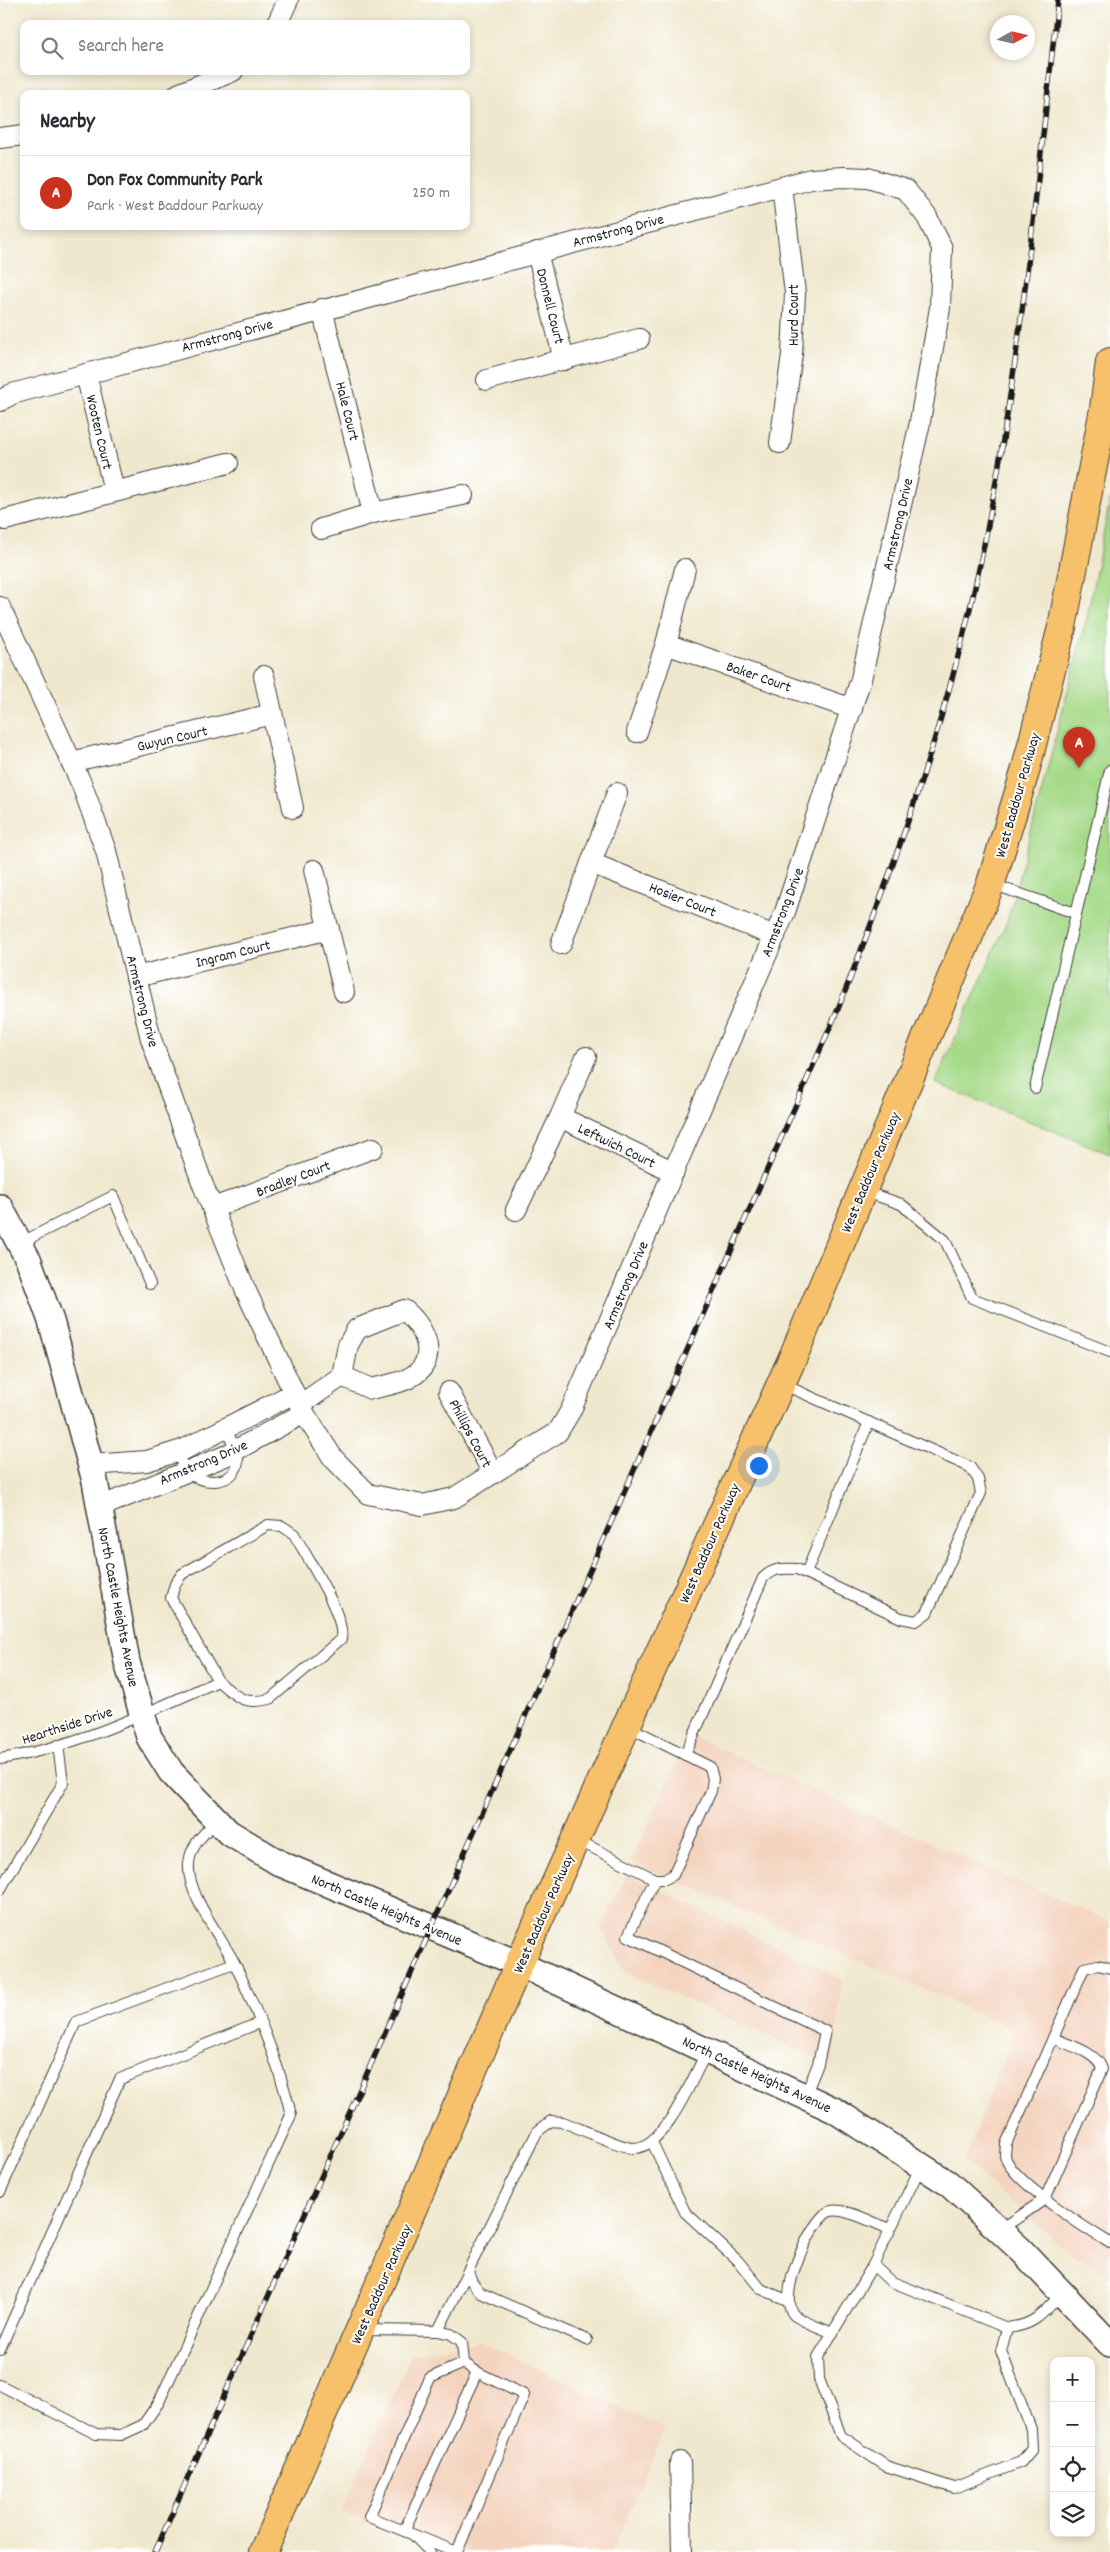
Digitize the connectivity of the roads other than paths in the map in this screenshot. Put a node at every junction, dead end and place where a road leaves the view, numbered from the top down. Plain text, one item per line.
1 (288, 0) edge
2 (279, 20) edge
3 (223, 75) edge
4 (188, 90) edge
5 (20, 136) edge
6 (0, 138) edge
7 (782, 187) junction
8 (537, 252) junction
9 (322, 309) junction
10 (639, 339) dead end
11 (564, 360) junction
12 (1110, 362) edge
13 (86, 374) junction
14 (487, 380) dead end
15 (0, 401) edge
16 (1107, 410) edge
17 (780, 443) dead end
18 (228, 463) dead end
19 (114, 490) junction
20 (463, 495) dead end
21 (373, 513) junction
22 (6, 520) dead end
23 (321, 530) dead end
24 (685, 570) dead end
25 (0, 606) edge
26 (666, 644) junction
27 (264, 676) dead end
28 (852, 708) junction
29 (272, 714) junction
30 (637, 732) dead end
31 (71, 762) junction
32 (1110, 770) edge
33 (617, 793) dead end
34 (293, 808) dead end
35 (591, 863) junction
36 (314, 870) dead end
37 (991, 884) junction
38 (1074, 913) junction
39 (329, 929) junction
40 (775, 936) junction
41 (562, 944) dead end
42 (136, 977) junction
43 (344, 992) dead end
44 (586, 1057) dead end
45 (1035, 1088) dead end
46 (560, 1117) junction
47 (373, 1148) dead end
48 (674, 1172) junction
49 (862, 1190) junction
50 (0, 1207) edge
51 (213, 1208) junction
52 (516, 1210) dead end
53 (19, 1243) junction
54 (150, 1284) dead end
55 (1110, 1352) edge
56 (342, 1376) junction
57 (780, 1384) junction
58 (450, 1392) dead end
59 (299, 1404) junction
60 (869, 1422) junction
61 (225, 1430) junction
62 (236, 1450) junction
63 (176, 1452) junction
64 (91, 1465) junction
65 (186, 1470) junction
66 (493, 1473) junction
67 (100, 1507) junction
68 (806, 1573) junction
69 (218, 1681) junction
70 (142, 1715) junction
71 (627, 1726) junction
72 (58, 1745) junction
73 (685, 1755) junction
74 (0, 1759) edge
75 (217, 1820) junction
76 (576, 1839) junction
77 (655, 1879) junction
78 (0, 1890) edge
79 (234, 1963) junction
80 (519, 1964) junction
81 (1110, 1968) edge
82 (259, 2023) junction
83 (1053, 2038) junction
84 (707, 2050) junction
85 (805, 2096) junction
86 (652, 2142) junction
87 (921, 2166) junction
88 (0, 2192) edge
89 (1045, 2199) junction
90 (889, 2229) junction
91 (1000, 2230) junction
92 (1110, 2243) edge
93 (873, 2265) junction
94 (468, 2271) junction
95 (1062, 2293) junction
96 (787, 2300) junction
97 (1007, 2328) junction
98 (361, 2330) junction
99 (438, 2331) junction
100 (833, 2333) junction
101 (587, 2340) dead end
102 (1110, 2344) edge
103 (0, 2349) edge
104 (464, 2363) junction
105 (477, 2372) junction
106 (0, 2385) edge
107 (680, 2462) dead end
108 (408, 2532) junction
109 (263, 2552) edge
110 (430, 2552) edge
111 (682, 2552) edge

1 - 2 street
3 - 4 street
5 - 6 street
7 - 8 street, Armstrong Drive
7 - 17 street, Hurd Court
7 - 28 street, Armstrong Drive
8 - 9 street, Armstrong Drive
8 - 11 street, Donnell Court
9 - 13 street, Armstrong Drive
9 - 21 street, Hale Court
10 - 11 street, Donnell Court
11 - 14 street, Donnell Court
12 - 16 main road, West Baddour Parkway
13 - 15 street, Armstrong Drive
13 - 19 street, Wooten Court
16 - 37 main road, West Baddour Parkway
18 - 19 street, Wooten Court
19 - 22 street, Wooten Court
20 - 21 street
21 - 23 street
24 - 26 street
25 - 31 street, Armstrong Drive
26 - 28 street, Baker Court
26 - 30 street
27 - 29 street
28 - 40 street, Armstrong Drive
29 - 31 street, Gwyun Court
29 - 34 street
31 - 42 street, Armstrong Drive
32 - 38 lane
33 - 35 street
35 - 40 street, Hosier Court
35 - 41 street
36 - 39 street
37 - 38 lane
37 - 49 main road, West Baddour Parkway
38 - 45 lane
39 - 42 street, Ingram Court
39 - 43 street
40 - 48 street, Armstrong Drive
42 - 51 street, Armstrong Drive
44 - 46 street, Leftwich Court
46 - 48 street, Leftwich Court
46 - 52 street, Leftwich Court
47 - 51 street, Bradley Court
48 - 66 street, Armstrong Drive
49 - 55 lane
49 - 57 main road, West Baddour Parkway
50 - 53 street, North Castle Heights Avenue
51 - 59 street, Armstrong Drive
53 - 54 lane
53 - 64 street, North Castle Heights Avenue
56 - 56 street
56 - 59 street, Armstrong Drive
57 - 60 lane
57 - 71 main road, West Baddour Parkway
58 - 66 street, Phillips Court
59 - 61 street, Armstrong Drive
59 - 62 street, Armstrong Drive
59 - 66 street, Armstrong Drive
60 - 68 lane
60 - 68 lane
61 - 62 lane
61 - 63 street, Armstrong Drive
62 - 65 street, Armstrong Drive
63 - 64 street, Armstrong Drive
63 - 65 lane
64 - 67 street, North Castle Heights Avenue
65 - 67 street, Armstrong Drive
67 - 70 street, North Castle Heights Avenue
68 - 73 lane
69 - 69 lane
69 - 70 lane, Hearthside Drive
70 - 72 lane, Hearthside Drive
70 - 75 street, North Castle Heights Avenue
71 - 73 lane
71 - 76 main road, West Baddour Parkway
72 - 74 lane, Hearthside Drive
72 - 78 lane
73 - 77 lane
75 - 79 lane
75 - 80 street, North Castle Heights Avenue
76 - 77 lane
76 - 80 main road, West Baddour Parkway
77 - 85 lane
79 - 82 lane
79 - 88 lane
80 - 84 street, North Castle Heights Avenue
80 - 98 main road, West Baddour Parkway
81 - 83 lane
82 - 103 lane
82 - 106 lane
83 - 89 lane
83 - 89 lane
84 - 85 street, North Castle Heights Avenue
84 - 86 lane
85 - 87 street, North Castle Heights Avenue
86 - 94 lane
86 - 96 lane
87 - 90 lane
87 - 91 street, North Castle Heights Avenue
89 - 91 lane
89 - 92 lane
90 - 93 lane
90 - 96 lane
91 - 95 street, North Castle Heights Avenue
93 - 97 lane
93 - 100 lane
94 - 99 lane
94 - 101 lane
95 - 97 lane
95 - 102 street, North Castle Heights Avenue
96 - 100 lane
97 - 100 lane
98 - 99 lane
98 - 109 main road, West Baddour Parkway
99 - 104 lane
104 - 105 lane
104 - 108 lane
105 - 108 lane
105 - 108 lane
107 - 111 street
108 - 110 lane

